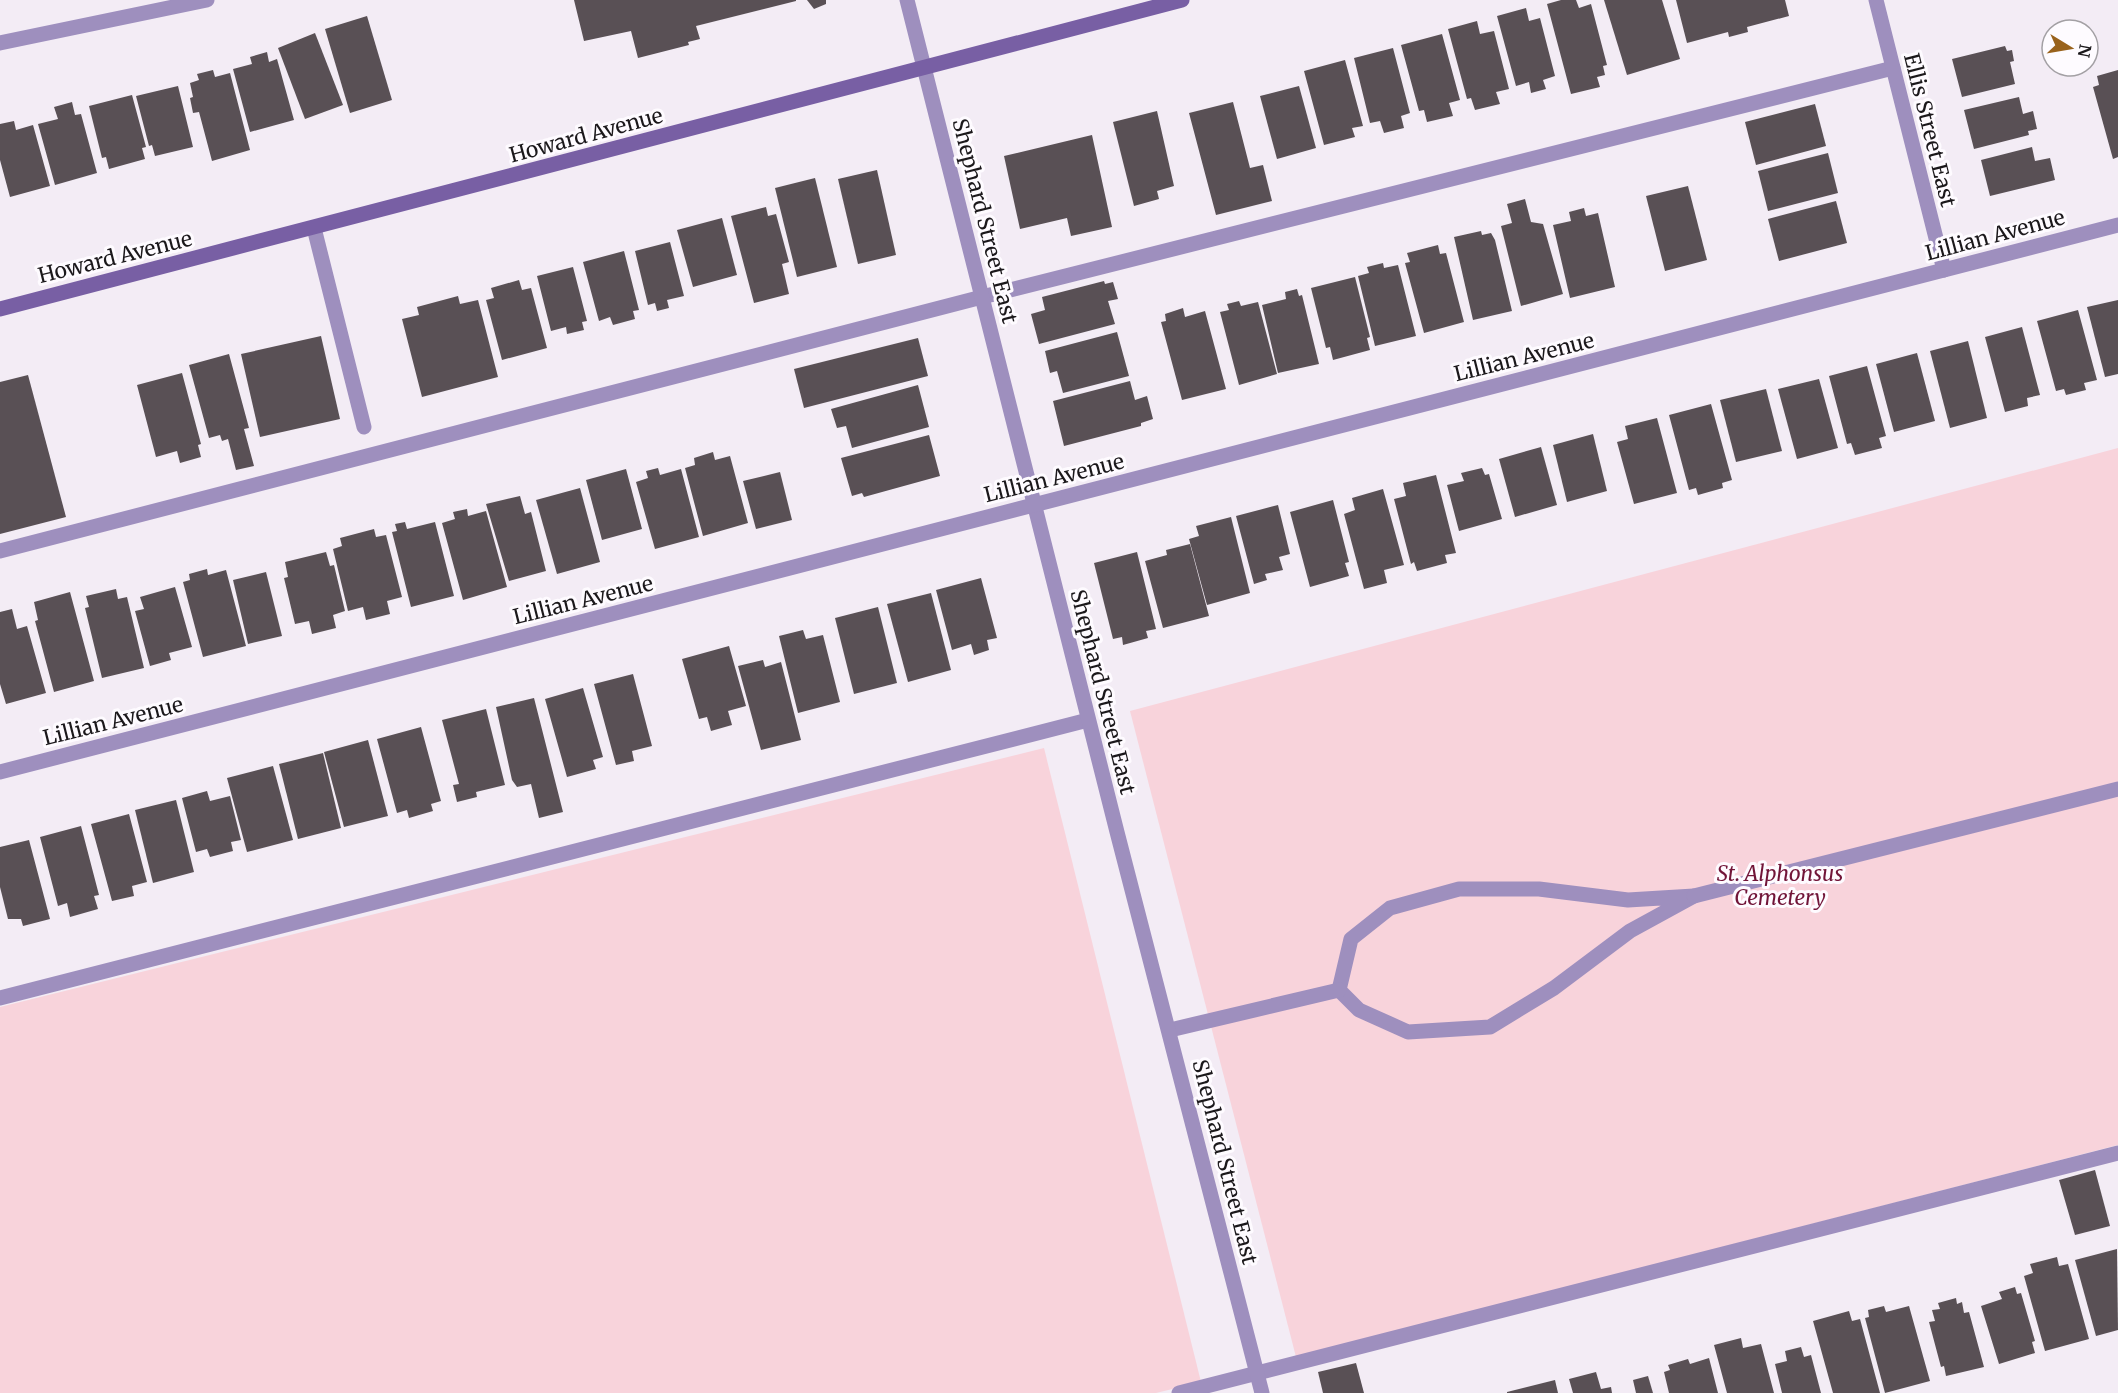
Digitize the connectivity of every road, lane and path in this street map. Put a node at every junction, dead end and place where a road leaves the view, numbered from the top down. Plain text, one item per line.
1 (207, 0) edge
2 (907, 0) edge
3 (1182, 0) edge
4 (1876, 0) edge
5 (0, 42) edge
6 (925, 68) junction
7 (1893, 68) junction
8 (2118, 225) edge
9 (314, 228) junction
10 (1944, 270) junction
11 (982, 297) junction
12 (0, 309) edge
13 (364, 427) dead end
14 (1036, 504) junction
15 (0, 551) edge
16 (1088, 720) junction
17 (0, 772) edge
18 (2118, 789) edge
19 (1694, 896) junction
20 (1339, 990) junction
21 (0, 998) edge
22 (1170, 1030) junction
23 (2118, 1153) edge
24 (1257, 1373) junction
25 (1179, 1393) edge
26 (1262, 1393) edge

1 - 5 street
2 - 6 street, Shephard Street East
3 - 6 main road, Howard Avenue
4 - 7 street, Ellis Street East
6 - 9 main road, Howard Avenue
6 - 11 street, Shephard Street East
7 - 10 street, Ellis Street East
7 - 11 street
8 - 10 street, Lillian Avenue
9 - 12 main road, Howard Avenue
9 - 13 street
10 - 14 street, Lillian Avenue
11 - 14 street, Shephard Street East
11 - 15 street
14 - 16 street, Shephard Street East
14 - 17 street, Lillian Avenue
16 - 21 street
16 - 22 street, Shephard Street East
18 - 19 street
19 - 20 street
19 - 20 street
20 - 22 street
22 - 24 street, Shephard Street East
23 - 24 street
24 - 25 street
24 - 26 street, Shephard Street East

